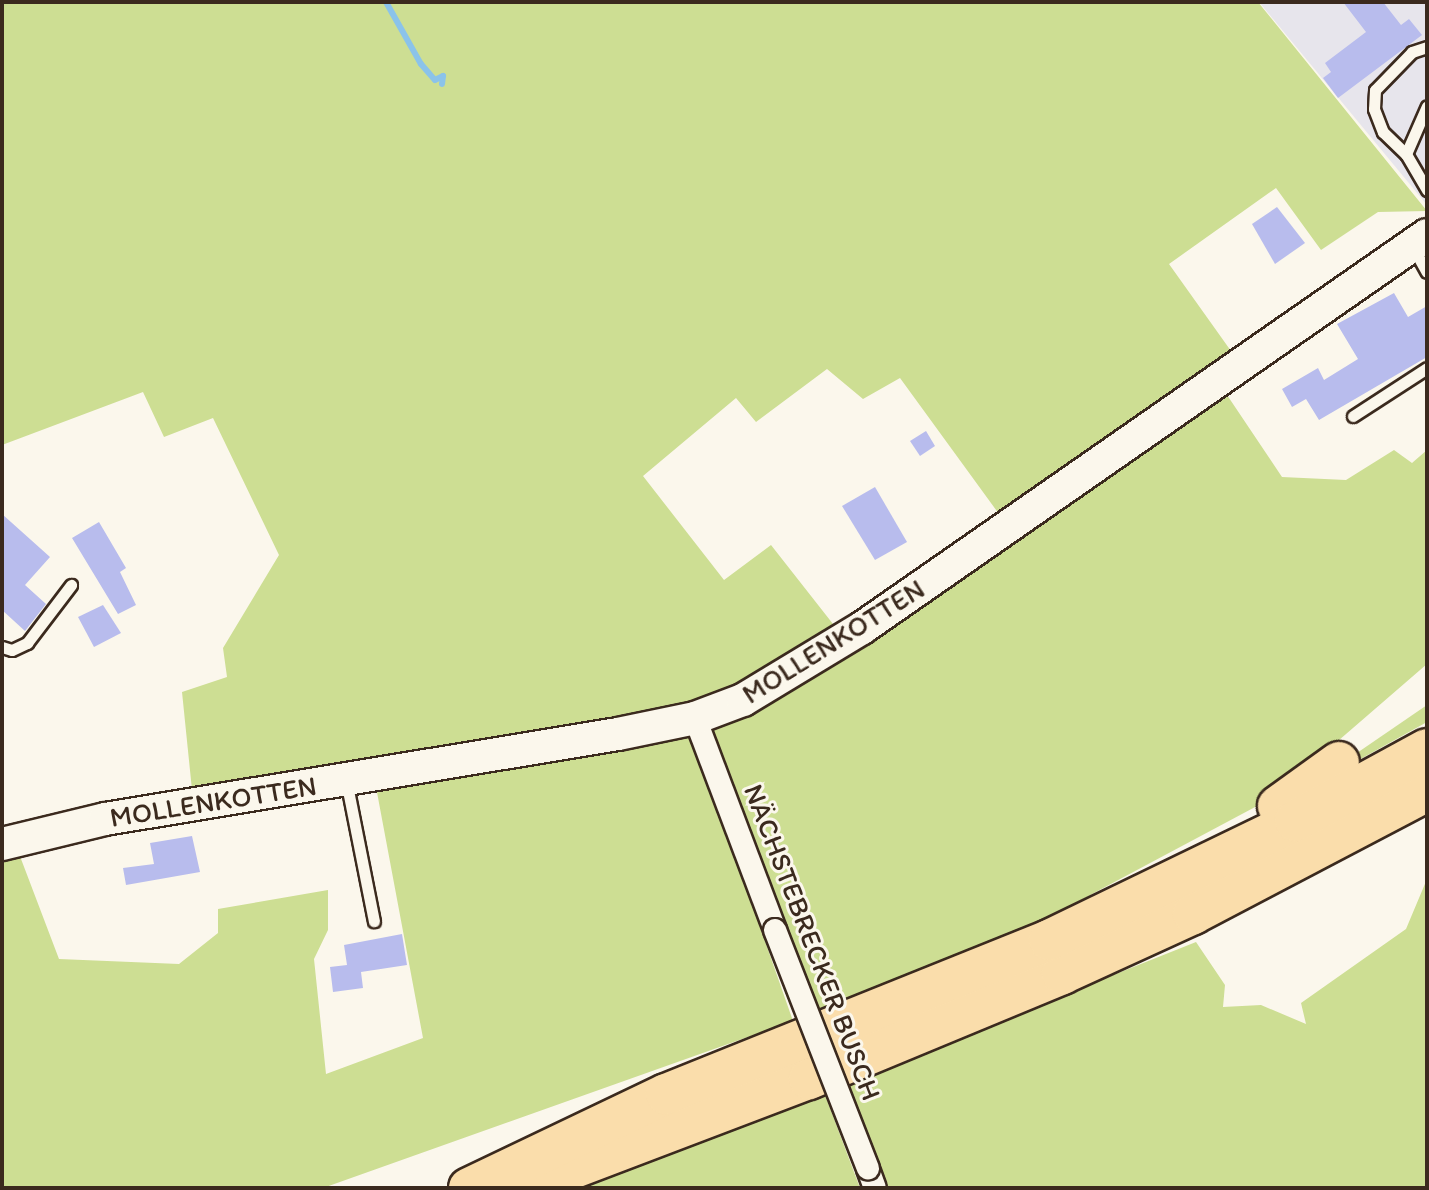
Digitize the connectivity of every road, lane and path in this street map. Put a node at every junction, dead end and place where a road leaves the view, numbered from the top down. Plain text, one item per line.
1 (1427, 47) edge
2 (1427, 106) edge
3 (1406, 154) junction
4 (1427, 190) edge
5 (1422, 251) edge
6 (1427, 368) edge
7 (1353, 416) dead end
8 (71, 585) dead end
9 (2, 647) edge
10 (695, 718) junction
11 (1427, 749) edge
12 (1339, 762) dead end
13 (346, 779) junction
14 (1427, 791) edge
15 (2, 844) edge
16 (1171, 883) junction
17 (374, 921) dead end
18 (871, 1179) edge
19 (469, 1188) edge
20 (521, 1188) edge

1 - 3 lane
2 - 3 lane
3 - 4 lane
5 - 10 main road, MOLLENKOTTEN
6 - 7 lane
8 - 9 lane
10 - 13 main road, MOLLENKOTTEN
10 - 18 street, NÄCHSTEBRECKER BUSCH, bridge
11 - 16 highway
12 - 16 highway
13 - 15 main road, MOLLENKOTTEN
13 - 17 lane
14 - 20 highway
16 - 19 highway

